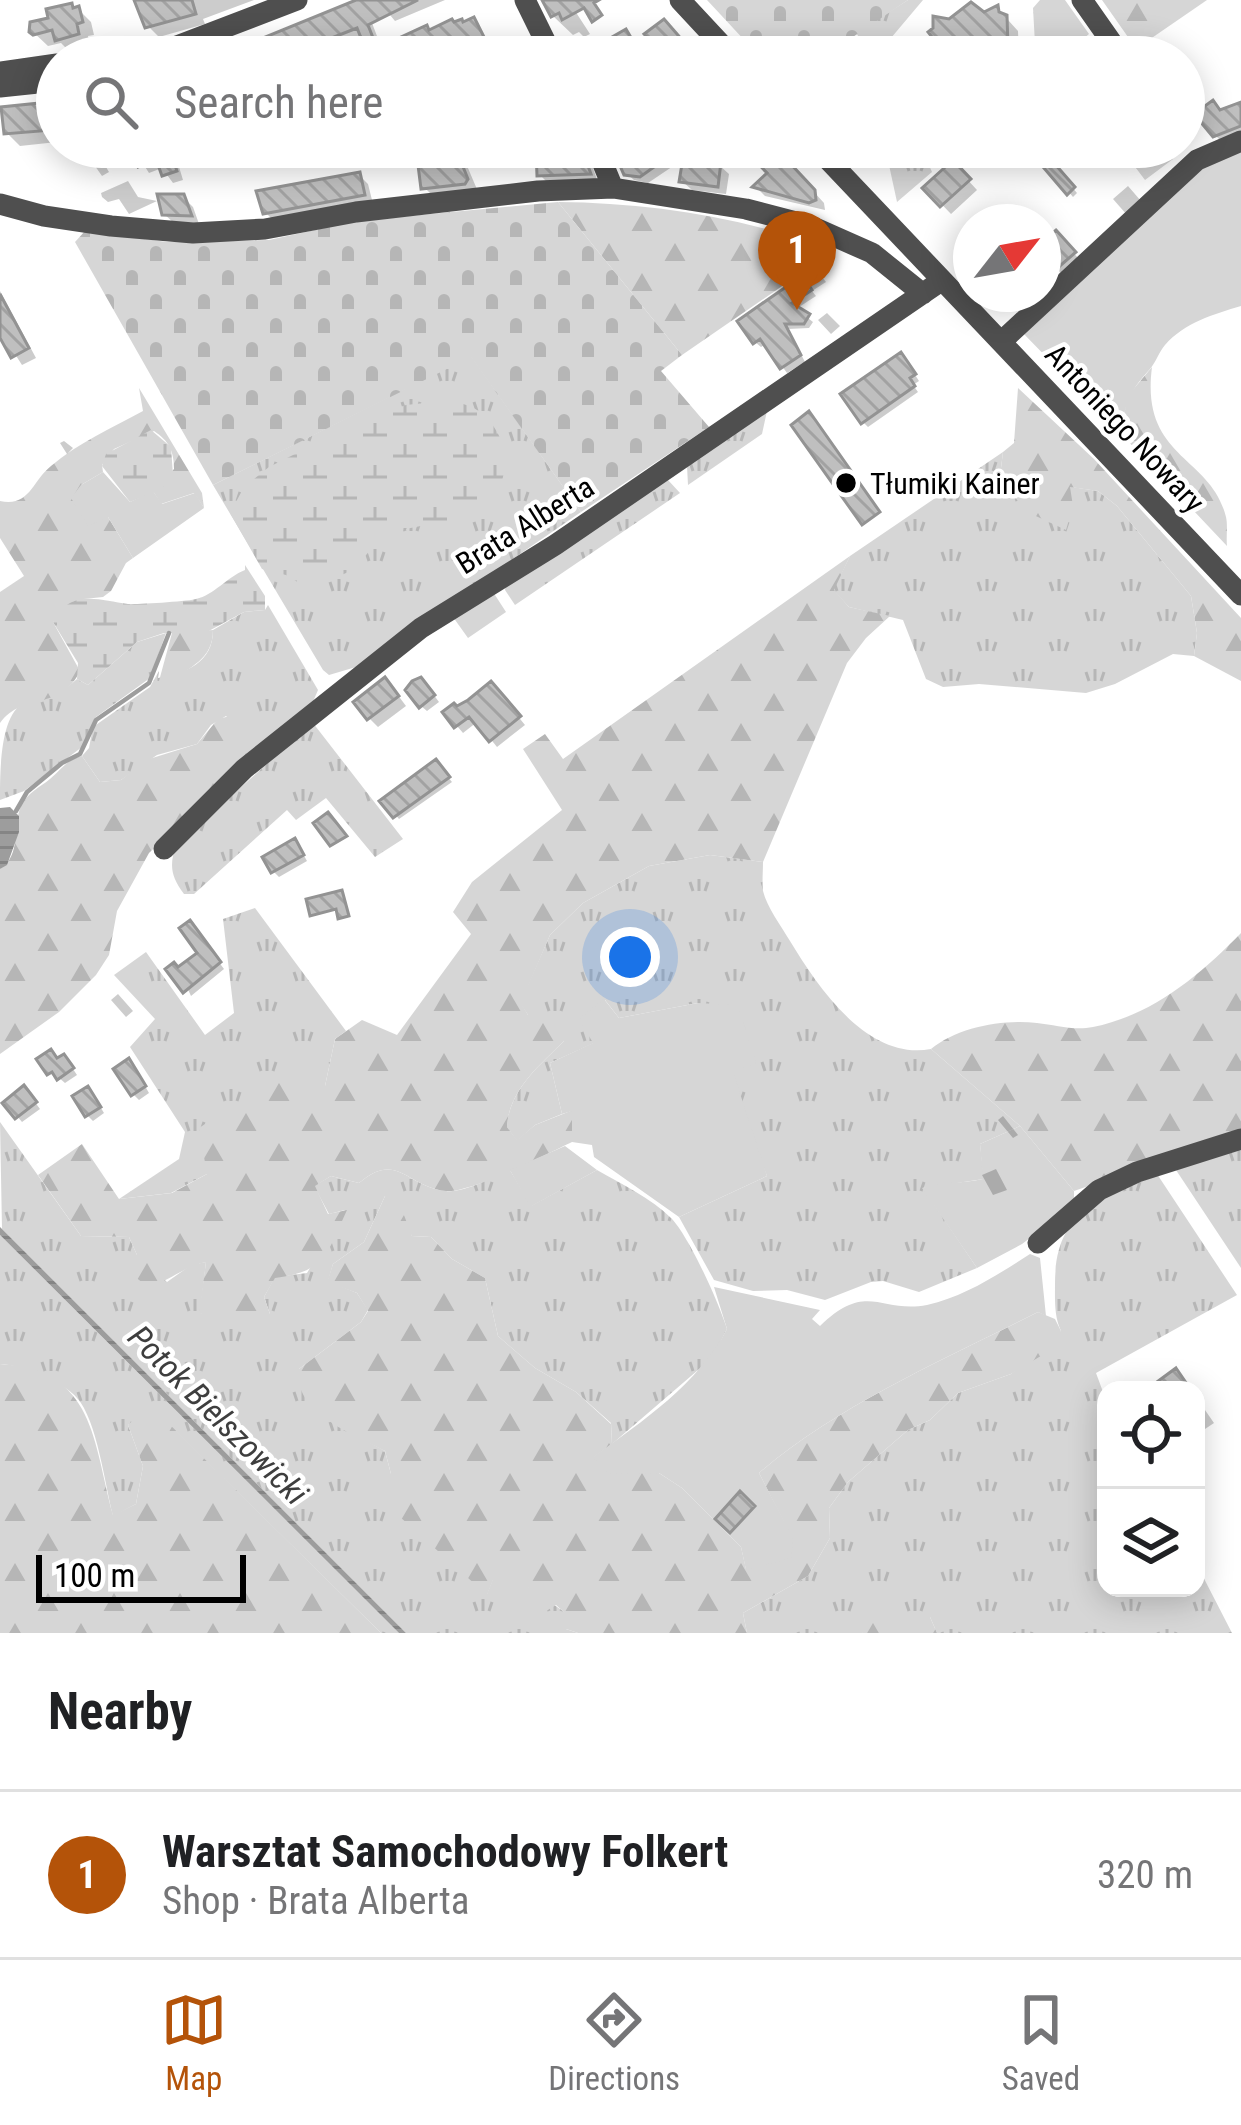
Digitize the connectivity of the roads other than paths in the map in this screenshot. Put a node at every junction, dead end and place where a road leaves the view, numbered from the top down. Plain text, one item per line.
1 (297, 0) edge
2 (525, 0) edge
3 (680, 0) edge
4 (1082, 0) edge
5 (203, 36) edge
6 (543, 36) edge
7 (713, 36) edge
8 (1108, 36) edge
9 (36, 67) edge
10 (0, 72) edge
11 (36, 83) edge
12 (0, 87) edge
13 (1241, 141) edge
14 (1205, 148) edge
15 (605, 168) edge
16 (833, 168) edge
17 (1173, 168) edge
18 (613, 188) junction
19 (0, 204) edge
20 (932, 287) junction
21 (1002, 341) junction
22 (1241, 595) edge
23 (164, 849) dead end
24 (1241, 1139) edge
25 (1038, 1243) dead end

1 - 5 street
2 - 6 street
3 - 7 street
4 - 8 street
9 - 10 street
11 - 12 street
13 - 14 street
15 - 18 street
16 - 20 street, Antoniego Nowary
17 - 21 street
18 - 19 street
18 - 20 street
20 - 21 street, Antoniego Nowary
20 - 23 street, Brata Alberta
21 - 22 street, Antoniego Nowary
24 - 25 street

